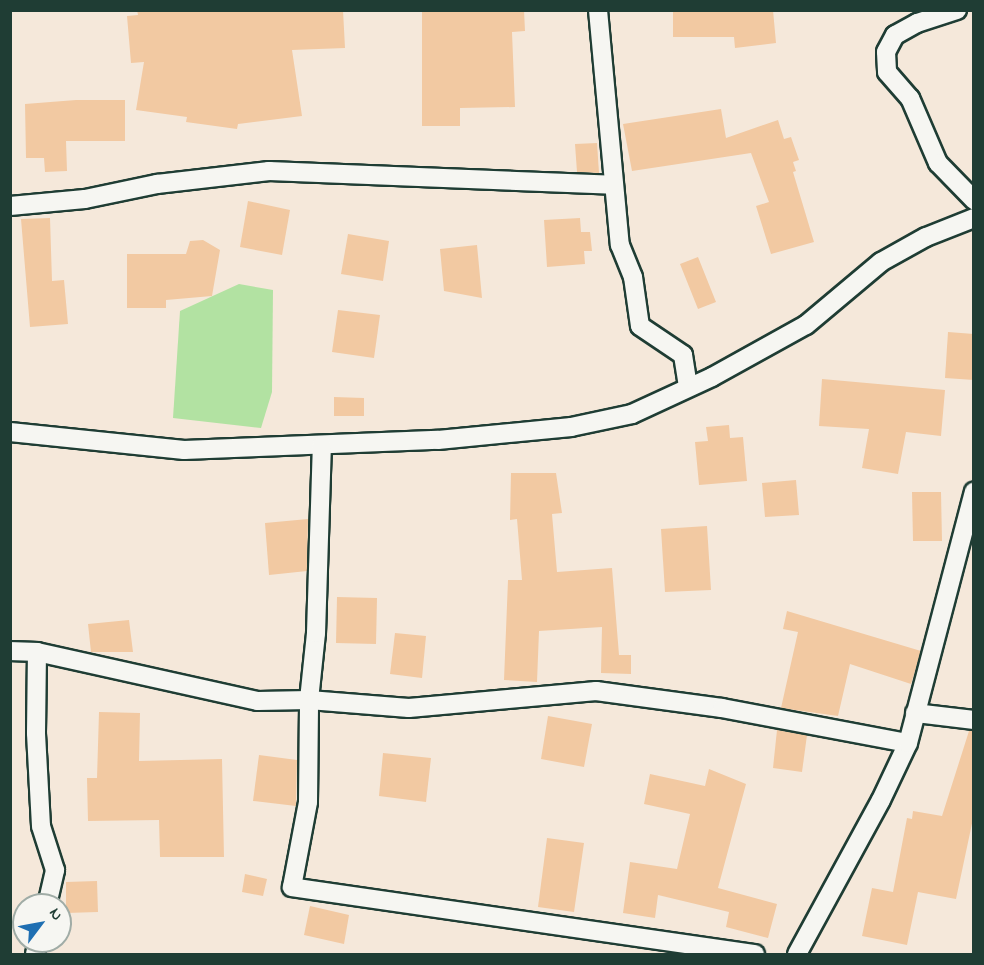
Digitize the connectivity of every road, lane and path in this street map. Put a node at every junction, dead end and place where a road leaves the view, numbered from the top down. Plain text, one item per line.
1 (598, 10) edge
2 (957, 10) edge
3 (613, 185) junction
4 (974, 200) edge
5 (10, 206) edge
6 (974, 218) edge
7 (688, 386) junction
8 (10, 432) edge
9 (322, 445) junction
10 (974, 492) edge
11 (10, 651) edge
12 (37, 652) junction
13 (309, 700) junction
14 (915, 713) junction
15 (974, 720) edge
16 (908, 743) junction
17 (49, 893) edge
18 (755, 954) edge
19 (797, 954) edge

1 - 3 street
2 - 4 street
3 - 5 street
3 - 7 street
6 - 7 street
7 - 9 street
8 - 9 street
9 - 13 street
10 - 14 street
11 - 12 street
12 - 13 street
12 - 17 street
13 - 16 street
13 - 18 street
14 - 15 street
14 - 16 street
16 - 19 street

